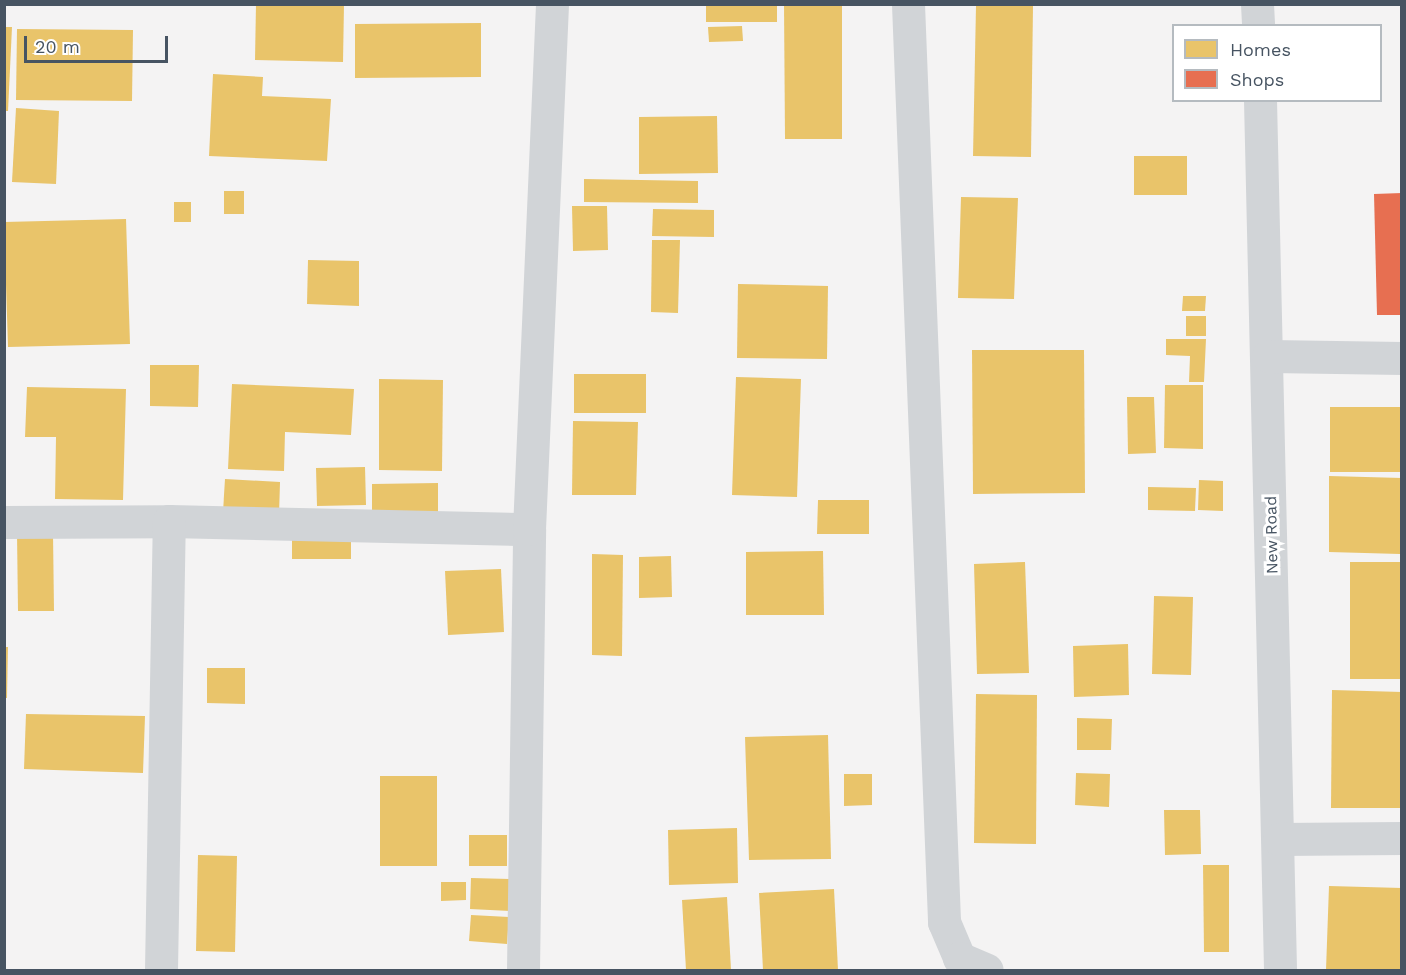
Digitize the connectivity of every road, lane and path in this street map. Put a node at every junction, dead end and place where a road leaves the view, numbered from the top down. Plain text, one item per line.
1 (552, 4) edge
2 (908, 4) edge
3 (1257, 4) edge
4 (1258, 24) edge
5 (1260, 102) edge
6 (1268, 356) junction
7 (1401, 358) edge
8 (169, 521) junction
9 (4, 522) edge
10 (528, 529) junction
11 (1401, 838) edge
12 (1279, 839) junction
13 (161, 970) edge
14 (523, 970) edge
15 (987, 970) edge
16 (1281, 970) edge

1 - 10 street
2 - 15 street
3 - 4 street
5 - 6 street, New Road
6 - 7 street
6 - 12 street, New Road
8 - 9 street
8 - 10 street
8 - 13 street
10 - 14 street
11 - 12 street
12 - 16 street, New Road

